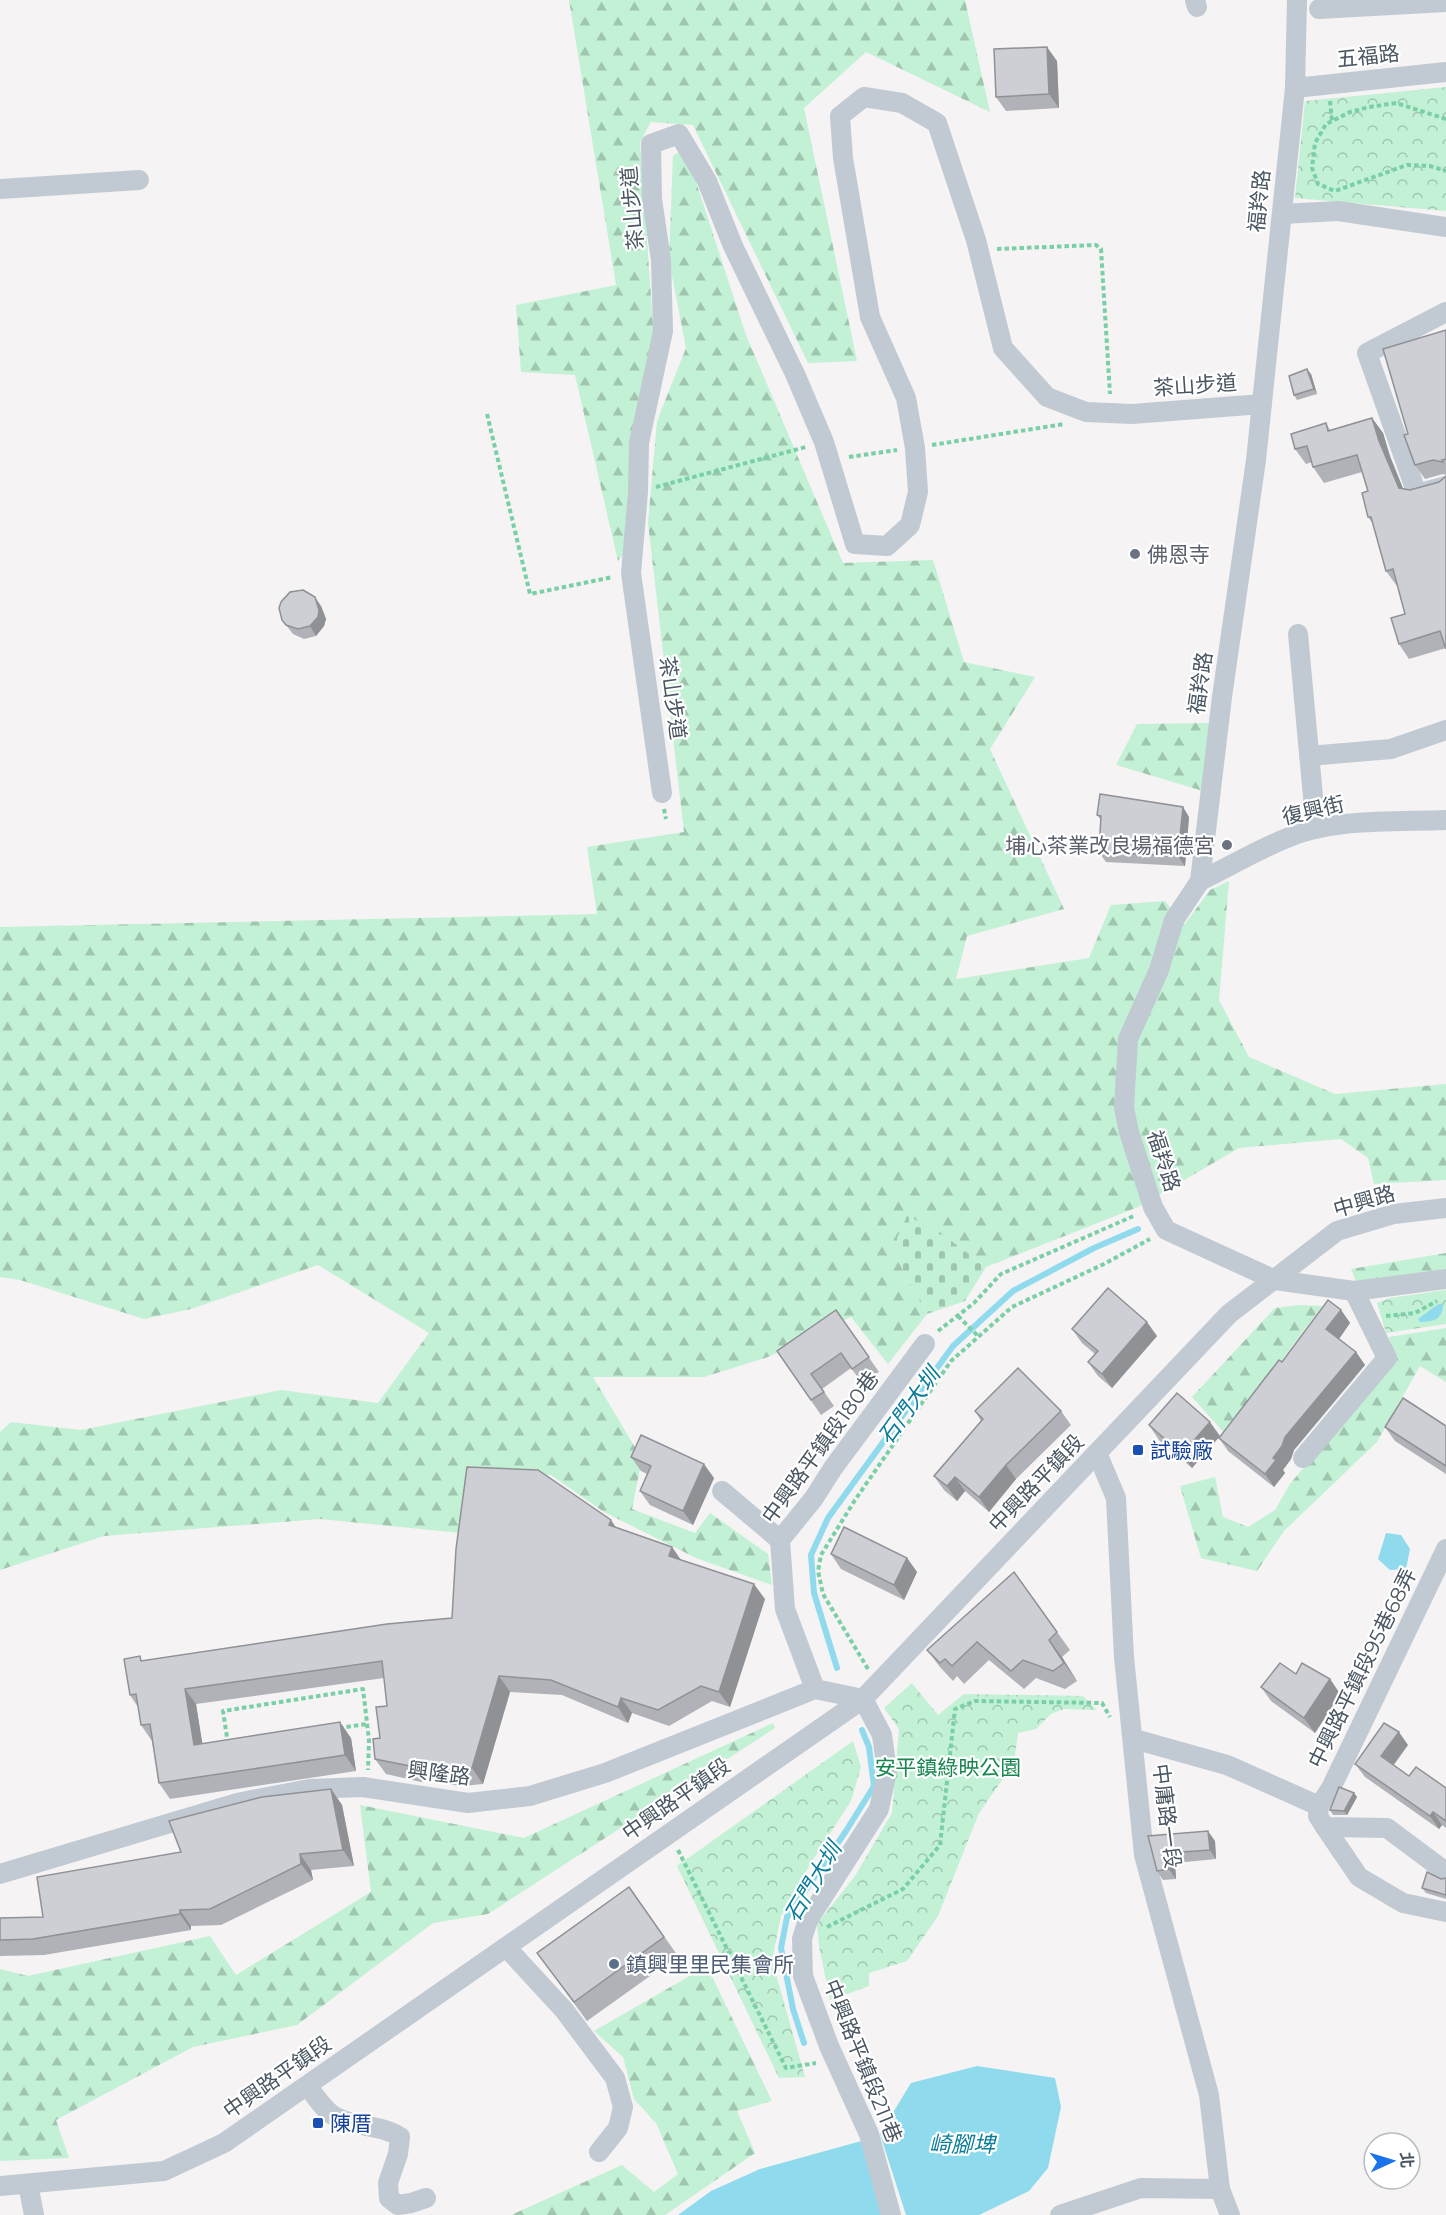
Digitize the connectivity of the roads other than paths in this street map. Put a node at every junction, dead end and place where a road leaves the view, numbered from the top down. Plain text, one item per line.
1 (1297, 0) edge
2 (1446, 2) edge
3 (1319, 9) dead end
4 (1446, 72) edge
5 (1295, 87) junction
6 (139, 180) dead end
7 (0, 189) edge
8 (1282, 214) junction
9 (1446, 227) edge
10 (1446, 312) edge
11 (1262, 404) junction
12 (1446, 486) edge
13 (1298, 634) dead end
14 (1446, 730) edge
15 (1309, 756) junction
16 (662, 793) dead end
17 (1446, 820) edge
18 (1316, 830) junction
19 (1200, 881) junction
20 (1446, 1208) edge
21 (1275, 1280) junction
22 (1444, 1289) edge
23 (1354, 1291) junction
24 (925, 1344) road end
25 (1097, 1453) junction
26 (1303, 1458) dead end
27 (722, 1491) dead end
28 (780, 1540) junction
29 (1446, 1549) edge
30 (815, 1689) junction
31 (863, 1699) junction
32 (1134, 1739) junction
33 (1319, 1806) junction
34 (1325, 1827) junction
35 (1446, 1872) edge
36 (0, 1874) edge
37 (1446, 1912) edge
38 (506, 1947) junction
39 (307, 2086) junction
40 (599, 2152) dead end
41 (28, 2184) junction
42 (0, 2186) edge
43 (1220, 2189) junction
44 (426, 2198) dead end
45 (34, 2215) edge
46 (891, 2215) edge
47 (1060, 2215) edge
48 (1230, 2215) edge

1 - 5 street, 福羚路
2 - 3 street
4 - 5 street, 五福路
5 - 8 street, 福羚路
6 - 7 street
8 - 9 street
8 - 11 street, 福羚路
10 - 12 street
11 - 16 street, 茶山步道
11 - 19 street, 福羚路
13 - 15 street
14 - 15 street
15 - 18 street
17 - 18 street, 復興街
18 - 19 street, 復興街
19 - 21 street, 福羚路
20 - 21 street, 中興路
21 - 23 street
21 - 25 street, 中興路平鎮段
22 - 23 street
23 - 26 street
24 - 28 street, 中興路平鎮段180巷
25 - 31 street, 中興路平鎮段
25 - 32 street, 中庸路一段
27 - 28 street
28 - 30 street, 中興路平鎮段180巷
29 - 33 street, 中興路平鎮段95巷68弄
30 - 31 street
30 - 36 street, 興隆路
31 - 38 street, 中興路平鎮段
31 - 46 street, 中興路平鎮段211巷
32 - 33 street
32 - 43 street, 中庸路一段
33 - 34 street
34 - 35 street
34 - 37 street
38 - 39 street, 中興路平鎮段
38 - 40 street
39 - 41 street, 中興路平鎮段
39 - 44 street
41 - 42 street, 中興路平鎮段
41 - 45 street
43 - 47 street
43 - 48 street, 中庸路一段

